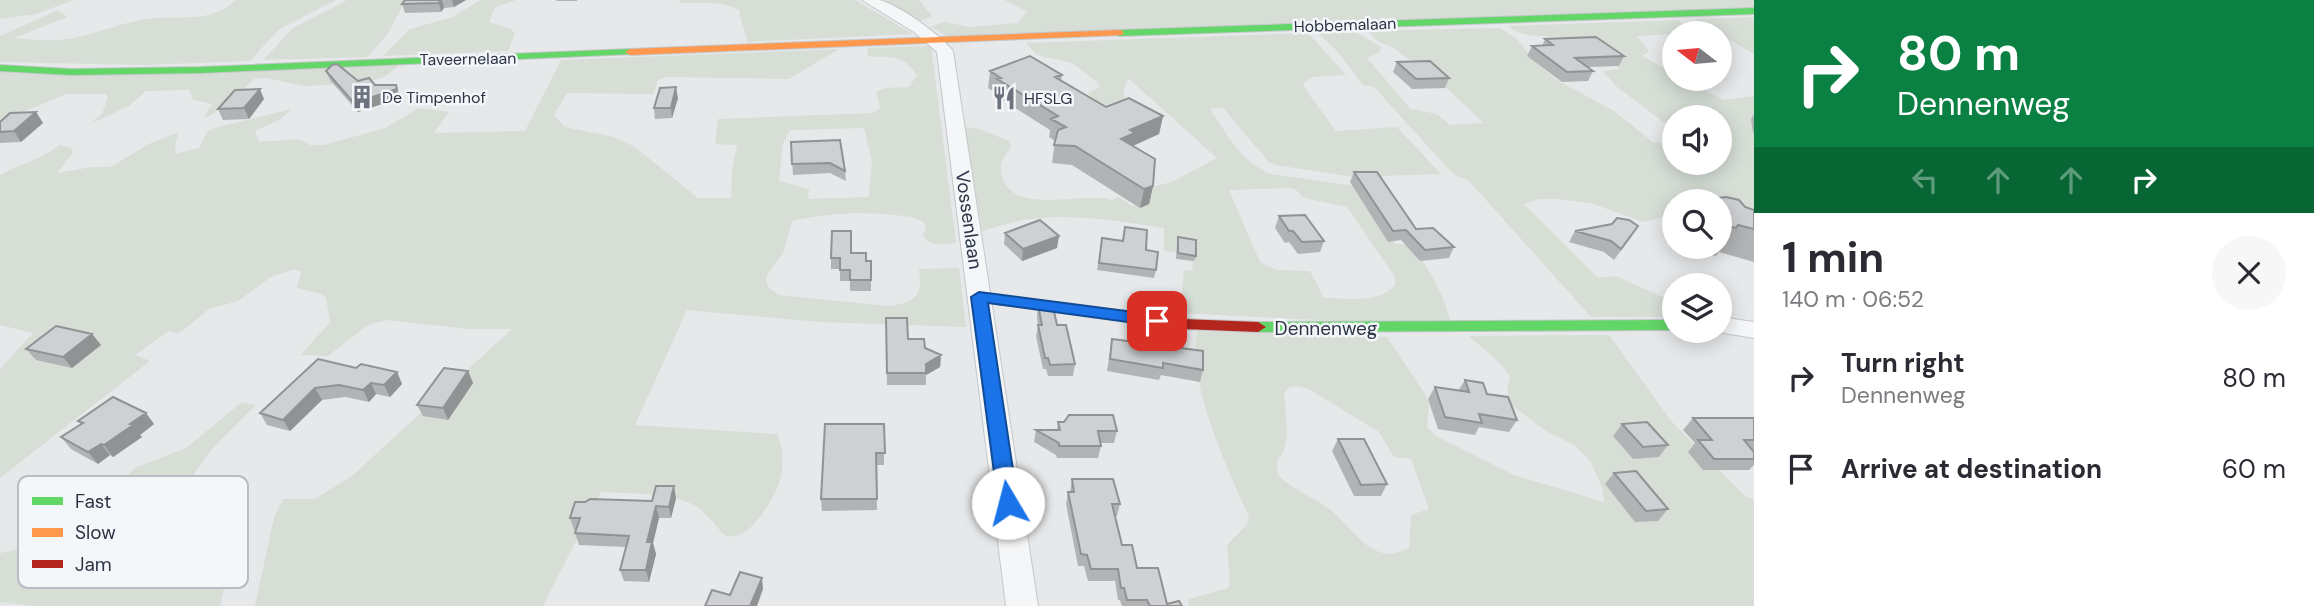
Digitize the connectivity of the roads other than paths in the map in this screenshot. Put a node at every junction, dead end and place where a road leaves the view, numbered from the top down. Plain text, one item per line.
1 (869, 0) edge
2 (1754, 12) edge
3 (935, 40) junction
4 (0, 68) edge
5 (979, 297) junction
6 (1662, 325) edge
7 (1732, 327) edge
8 (1754, 330) edge
9 (1022, 606) edge

1 - 3 street
2 - 3 street, Hobbemalaan
3 - 4 street, Taveernelaan
3 - 5 street, Vossenlaan
5 - 6 street, Dennenweg
5 - 9 street, Vossenlaan
7 - 8 street

